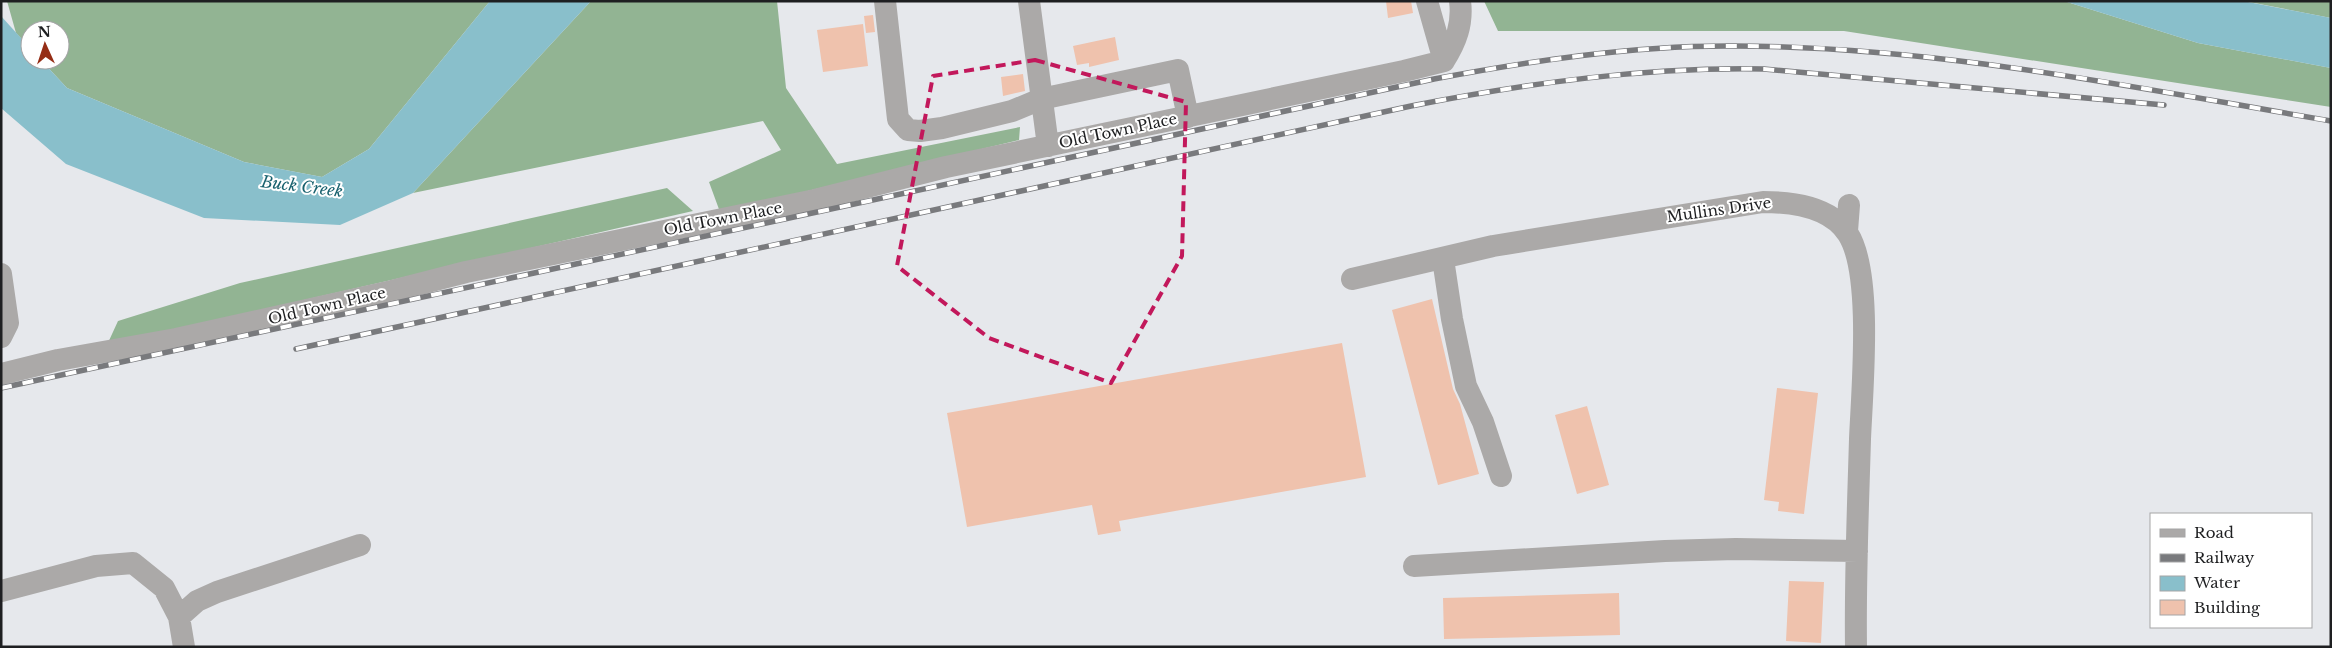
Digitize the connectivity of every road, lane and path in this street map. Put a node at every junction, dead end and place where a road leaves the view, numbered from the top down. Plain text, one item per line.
1 (885, 1) edge
2 (1029, 1) edge
3 (1427, 1) edge
4 (1460, 1) edge
5 (1444, 61) junction
6 (1042, 99) junction
7 (1188, 116) junction
8 (1048, 146) junction
9 (1849, 205) dead end
10 (1847, 232) junction
11 (1443, 259) junction
12 (1, 274) edge
13 (1352, 278) dead end
14 (1, 337) edge
15 (1, 374) edge
16 (1501, 476) dead end
17 (360, 545) dead end
18 (1857, 551) junction
19 (1414, 566) dead end
20 (1, 591) edge
21 (179, 617) junction
22 (184, 647) edge
23 (1856, 647) edge

1 - 6 street
2 - 6 street
3 - 5 street
4 - 5 street
5 - 7 street, Old Town Place
6 - 7 street
6 - 8 street
7 - 8 street, Old Town Place
8 - 15 street, Old Town Place
9 - 10 street
10 - 11 street, Mullins Drive
10 - 18 street
11 - 13 street, Mullins Drive
11 - 16 street
12 - 14 street
17 - 21 street
18 - 19 street
18 - 23 street
20 - 21 street
21 - 22 street

